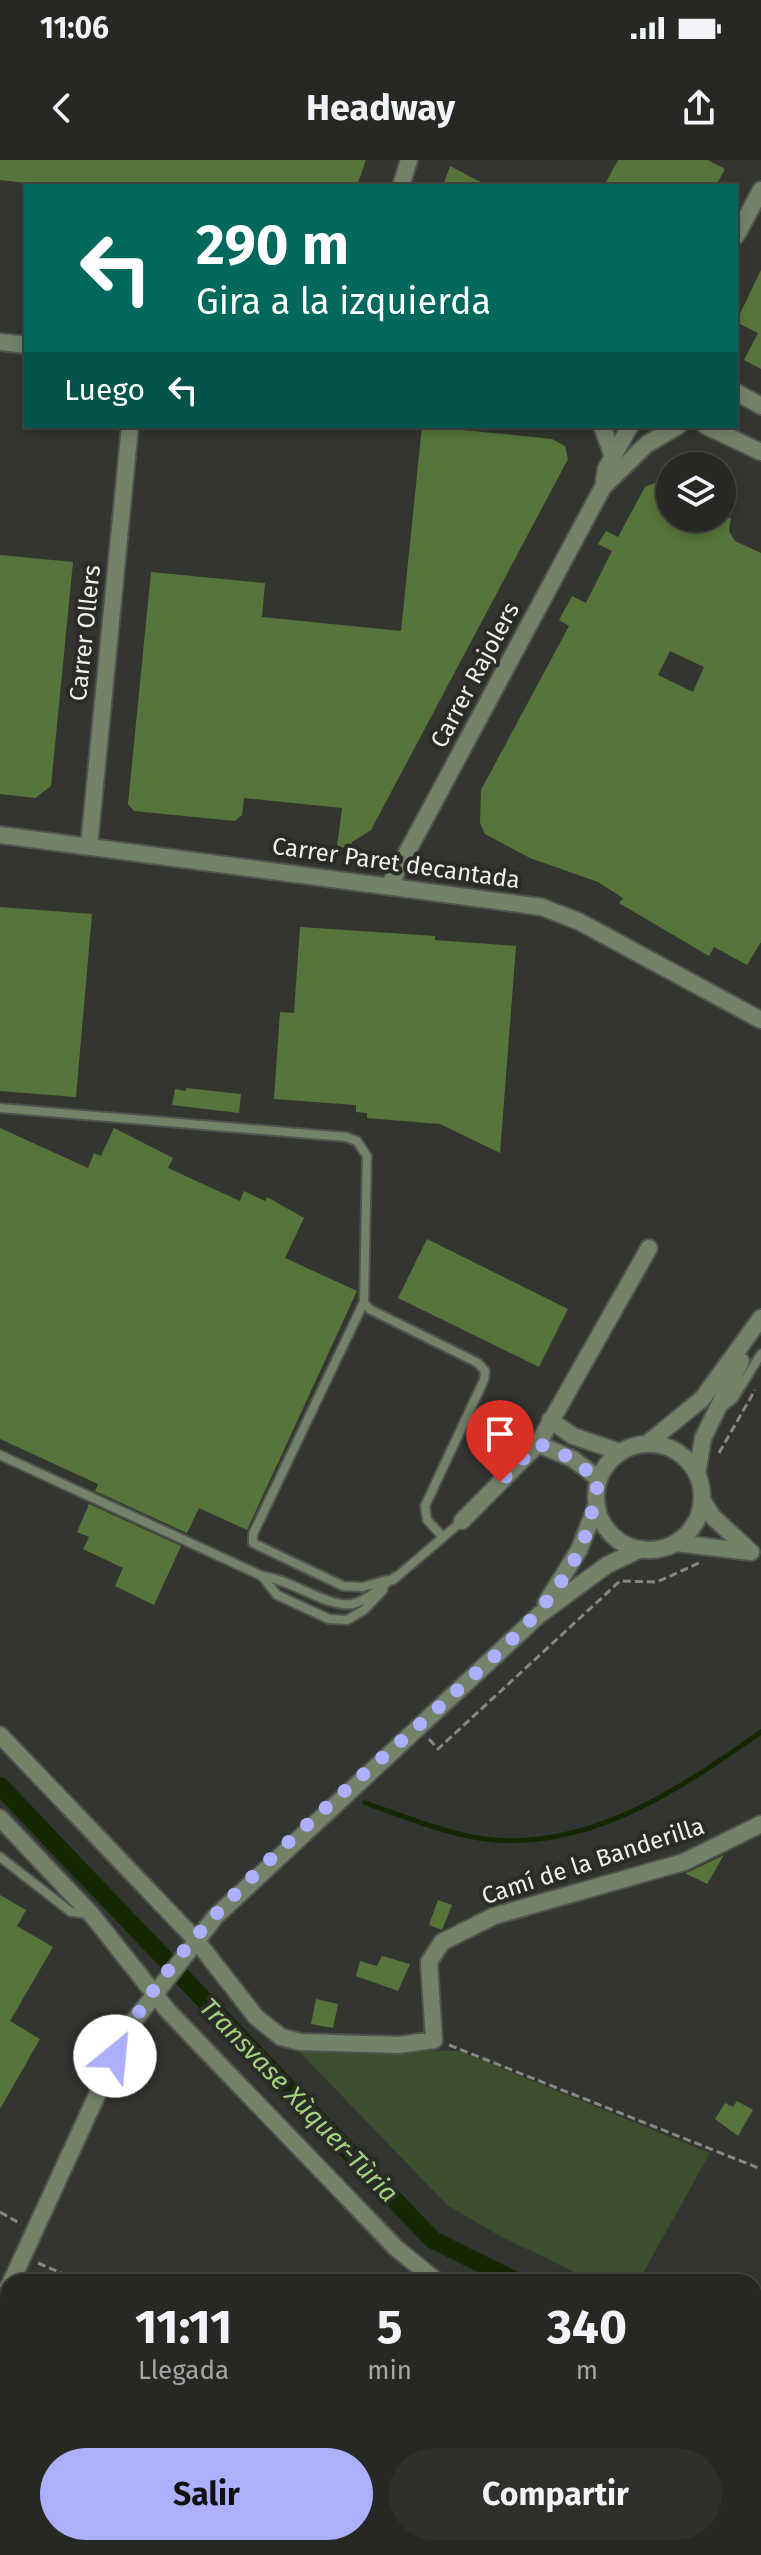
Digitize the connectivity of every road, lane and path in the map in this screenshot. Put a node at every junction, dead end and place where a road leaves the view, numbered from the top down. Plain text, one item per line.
1 (409, 160) edge
2 (402, 184) edge
3 (761, 190) edge
4 (738, 232) edge
5 (0, 342) edge
6 (24, 345) edge
7 (738, 393) edge
8 (761, 406) edge
9 (130, 428) edge
10 (603, 428) edge
11 (628, 428) edge
12 (709, 428) edge
13 (672, 429) edge
14 (761, 452) edge
15 (613, 457) junction
16 (603, 487) junction
17 (0, 835) edge
18 (89, 846) junction
19 (389, 886) junction
20 (761, 1020) edge
21 (0, 1108) edge
22 (649, 1248) dead end
23 (364, 1302) junction
24 (761, 1319) edge
25 (761, 1354) edge
26 (761, 1380) edge
27 (717, 1410) junction
28 (550, 1420) junction
29 (648, 1443) junction
30 (538, 1444) junction
31 (620, 1452) junction
32 (0, 1455) edge
33 (704, 1470) junction
34 (599, 1479) junction
35 (702, 1500) junction
36 (596, 1507) junction
37 (462, 1521) joint
38 (443, 1537) junction
39 (676, 1543) junction
40 (714, 1547) junction
41 (639, 1550) junction
42 (756, 1555) edge
43 (262, 1576) junction
44 (395, 1577) junction
45 (539, 1615) junction
46 (418, 1727) junction
47 (0, 1735) edge
48 (0, 1818) edge
49 (761, 1824) edge
50 (0, 1857) edge
51 (91, 1914) junction
52 (192, 1944) junction
53 (158, 1987) junction
54 (434, 2040) junction
55 (761, 2169) edge
56 (0, 2212) edge
57 (34, 2231) junction
58 (23, 2256) junction
59 (14, 2274) edge
60 (64, 2274) edge
61 (428, 2274) edge

1 - 2 street
3 - 4 street
5 - 6 street
7 - 8 street
9 - 18 street, Carrer Ollers
10 - 15 street
11 - 15 street, Carrer Rajolers
12 - 14 street
13 - 16 street, Carrer Rajolers
15 - 16 street, Carrer Rajolers
16 - 19 street, Carrer Rajolers
17 - 18 street, Carrer Paret decantada
18 - 19 street, Carrer Paret decantada
19 - 20 street, Carrer Paret decantada
21 - 23 lane
22 - 28 street
23 - 38 lane
23 - 44 lane
24 - 27 street
24 - 29 street
25 - 27 lane
26 - 33 path
27 - 33 street
28 - 30 street
28 - 31 street
29 - 31 street
29 - 33 street
30 - 34 street
30 - 37 street
31 - 34 street
32 - 43 lane
33 - 35 street
34 - 36 street
35 - 39 street
35 - 42 street
36 - 41 street
36 - 45 street
37 - 38 lane
38 - 44 lane
39 - 40 street
39 - 41 street
40 - 42 street
40 - 46 path
41 - 45 street
43 - 44 lane
43 - 44 lane
45 - 46 street
46 - 52 street
47 - 52 street
48 - 51 street
49 - 54 street, Camí de la Banderilla
50 - 51 lane
51 - 53 street
52 - 53 street
52 - 54 street
53 - 57 street
53 - 61 street
54 - 55 path
56 - 57 path
57 - 58 street
58 - 59 street
58 - 60 path

